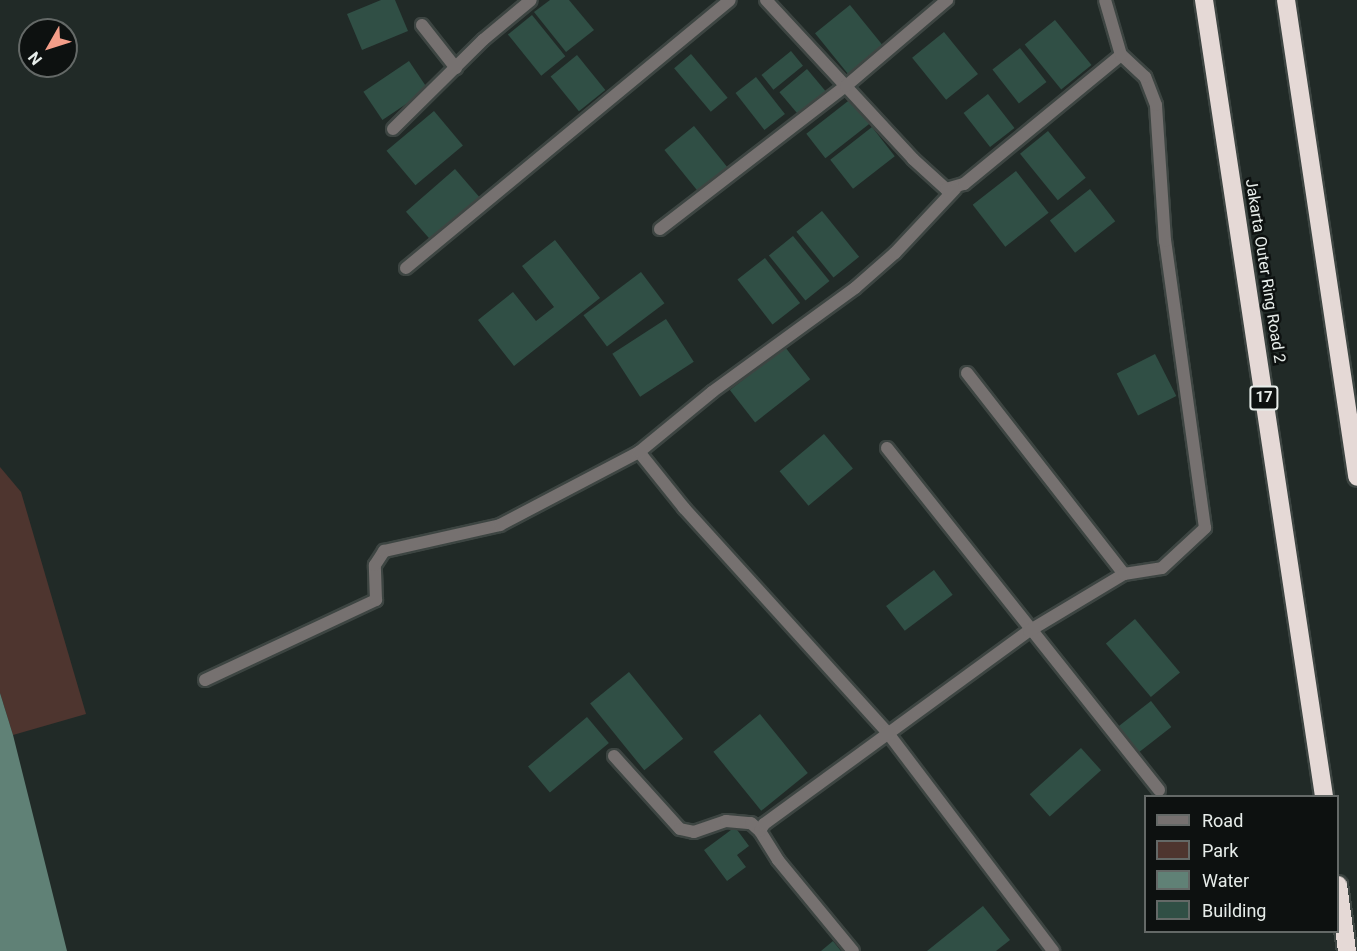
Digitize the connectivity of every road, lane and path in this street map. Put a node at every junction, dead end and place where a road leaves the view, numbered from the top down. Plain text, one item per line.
1 (531, 0) edge
2 (730, 0) edge
3 (766, 0) edge
4 (947, 0) edge
5 (1105, 0) edge
6 (1204, 0) edge
7 (1286, 0) edge
8 (422, 25) dead end
9 (1120, 55) junction
10 (456, 68) junction
11 (846, 86) junction
12 (393, 129) dead end
13 (955, 189) junction
14 (660, 229) dead end
15 (406, 268) dead end
16 (967, 373) dead end
17 (887, 448) dead end
18 (639, 452) junction
19 (1357, 477) edge
20 (1124, 574) junction
21 (1029, 631) junction
22 (205, 680) dead end
23 (887, 732) junction
24 (614, 756) dead end
25 (1159, 790) dead end
26 (1324, 795) edge
27 (760, 831) junction
28 (1339, 892) edge
29 (853, 951) edge
30 (1053, 951) edge
31 (1347, 951) edge

1 - 10 street
2 - 15 street
3 - 11 street
4 - 11 street
5 - 9 street
6 - 26 highway, Jakarta Outer Ring Road 2 / 17
7 - 19 highway
8 - 10 street
9 - 13 street
9 - 20 street
10 - 12 street
11 - 13 street
11 - 14 street
13 - 18 street
16 - 20 street
17 - 21 street
18 - 22 street
18 - 23 street
20 - 21 street
21 - 23 street
21 - 25 street
23 - 27 street
23 - 30 street
24 - 27 street
27 - 29 street
28 - 31 highway

